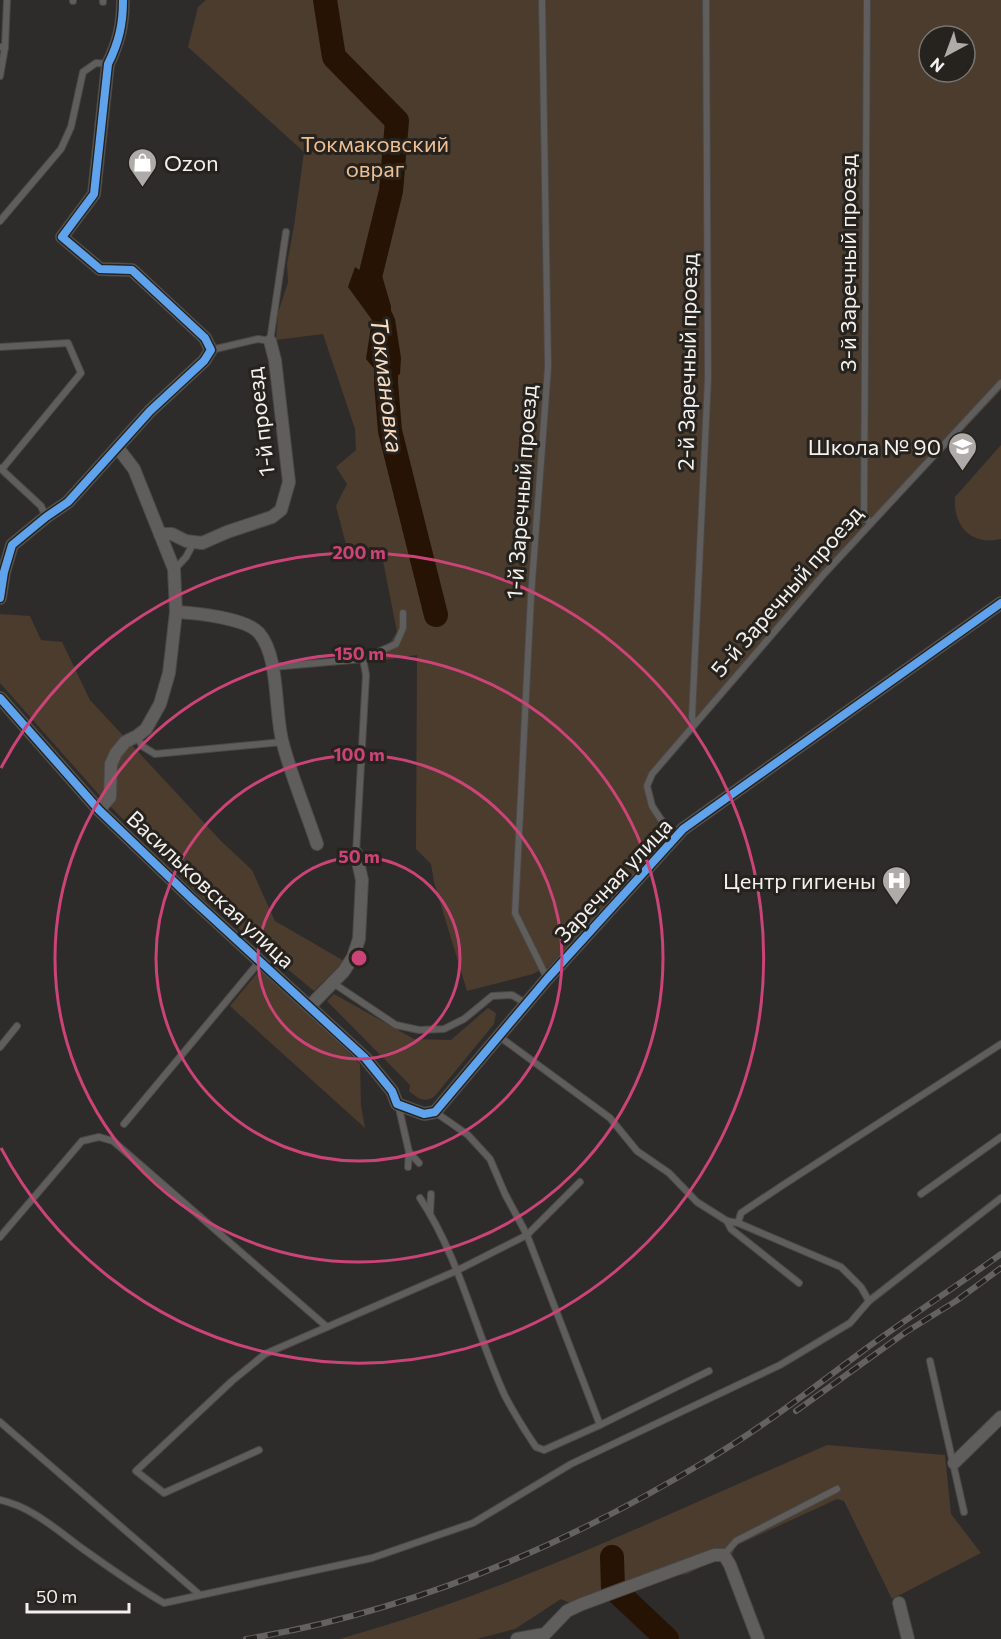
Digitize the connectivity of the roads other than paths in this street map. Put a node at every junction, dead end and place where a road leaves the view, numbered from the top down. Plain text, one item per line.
1 (7, 0) edge
2 (123, 0) edge
3 (542, 0) edge
4 (706, 0) edge
5 (867, 0) edge
6 (3, 47) edge
7 (108, 64) junction
8 (0, 76) edge
9 (0, 220) edge
10 (286, 232) dead end
11 (270, 341) junction
12 (0, 347) edge
13 (211, 350) junction
14 (1001, 383) edge
15 (118, 448) junction
16 (1, 468) edge
17 (46, 517) junction
18 (870, 523) junction
19 (160, 534) junction
20 (194, 542) junction
21 (174, 569) junction
22 (0, 598) edge
23 (1001, 603) edge
24 (176, 612) junction
25 (403, 613) dead end
26 (363, 659) junction
27 (273, 667) junction
28 (0, 698) edge
29 (694, 723) junction
30 (137, 736) junction
31 (282, 742) junction
32 (99, 810) junction
33 (673, 838) junction
34 (317, 844) dead end
35 (356, 853) joint
36 (260, 960) junction
37 (547, 979) junction
38 (333, 983) junction
39 (527, 1004) junction
40 (310, 1006) junction
41 (17, 1026) dead end
42 (500, 1037) junction
43 (1001, 1044) edge
44 (0, 1047) edge
45 (398, 1104) junction
46 (435, 1112) junction
47 (124, 1124) dead end
48 (1001, 1137) edge
49 (409, 1152) junction
50 (419, 1163) dead end
51 (408, 1167) dead end
52 (580, 1182) dead end
53 (431, 1194) dead end
54 (921, 1194) dead end
55 (420, 1198) dead end
56 (1001, 1198) edge
57 (430, 1214) junction
58 (727, 1221) junction
59 (738, 1223) junction
60 (527, 1234) junction
61 (0, 1237) edge
62 (456, 1271) junction
63 (799, 1282) dead end
64 (869, 1300) junction
65 (327, 1327) junction
66 (930, 1361) dead end
67 (709, 1371) dead end
68 (1001, 1417) edge
69 (0, 1422) edge
70 (600, 1425) junction
71 (259, 1449) dead end
72 (954, 1463) junction
73 (837, 1489) dead end
74 (0, 1500) edge
75 (964, 1512) dead end
76 (724, 1555) junction
77 (200, 1596) junction
78 (899, 1603) dead end
79 (546, 1637) edge
80 (517, 1639) edge
81 (758, 1639) edge
82 (908, 1639) edge

1 - 6 lane
2 - 7 street
3 - 37 lane, 1-й Заречный проезд
4 - 29 lane, 2-й Заречный проезд
5 - 18 lane, 3-й Заречный проезд
6 - 8 lane
7 - 9 lane
7 - 13 street
10 - 11 lane
11 - 13 lane
11 - 20 street, 1-й проезд
12 - 16 lane
13 - 15 street
14 - 18 lane, 5-й Заречный проезд
15 - 17 street
15 - 19 street
16 - 17 lane
17 - 22 street
18 - 29 lane, 5-й Заречный проезд
19 - 20 street
19 - 21 street
20 - 21 lane
21 - 24 street
23 - 33 street, Заречная улица
24 - 27 street
24 - 30 street
25 - 26 lane
26 - 27 lane
26 - 35 lane
27 - 31 street
28 - 32 street, Васильковская улица
29 - 33 lane, 5-й Заречный проезд
30 - 31 lane
30 - 32 street
31 - 34 street
32 - 36 street, Васильковская улица
33 - 37 street, Заречная улица
35 - 38 street
36 - 40 street, Васильковская улица
36 - 47 lane
37 - 39 street, Заречная улица
38 - 39 lane
38 - 40 street
39 - 42 street, Заречная улица
40 - 45 street, Васильковская улица
41 - 44 lane
42 - 46 street, Заречная улица
42 - 58 lane
43 - 59 lane
45 - 46 street
45 - 49 lane
46 - 60 lane
48 - 54 lane
49 - 50 lane
49 - 51 lane
52 - 60 lane
53 - 57 lane
55 - 57 lane
56 - 64 lane
57 - 62 lane
58 - 59 lane
58 - 63 lane
59 - 64 lane
60 - 62 lane
60 - 70 lane
61 - 65 lane
62 - 65 lane
62 - 70 lane
64 - 77 lane
65 - 71 lane
66 - 72 lane
67 - 70 lane
68 - 72 street
69 - 77 lane
72 - 75 lane
73 - 76 lane
74 - 77 lane
76 - 79 street
76 - 81 street
78 - 82 street
79 - 80 street

